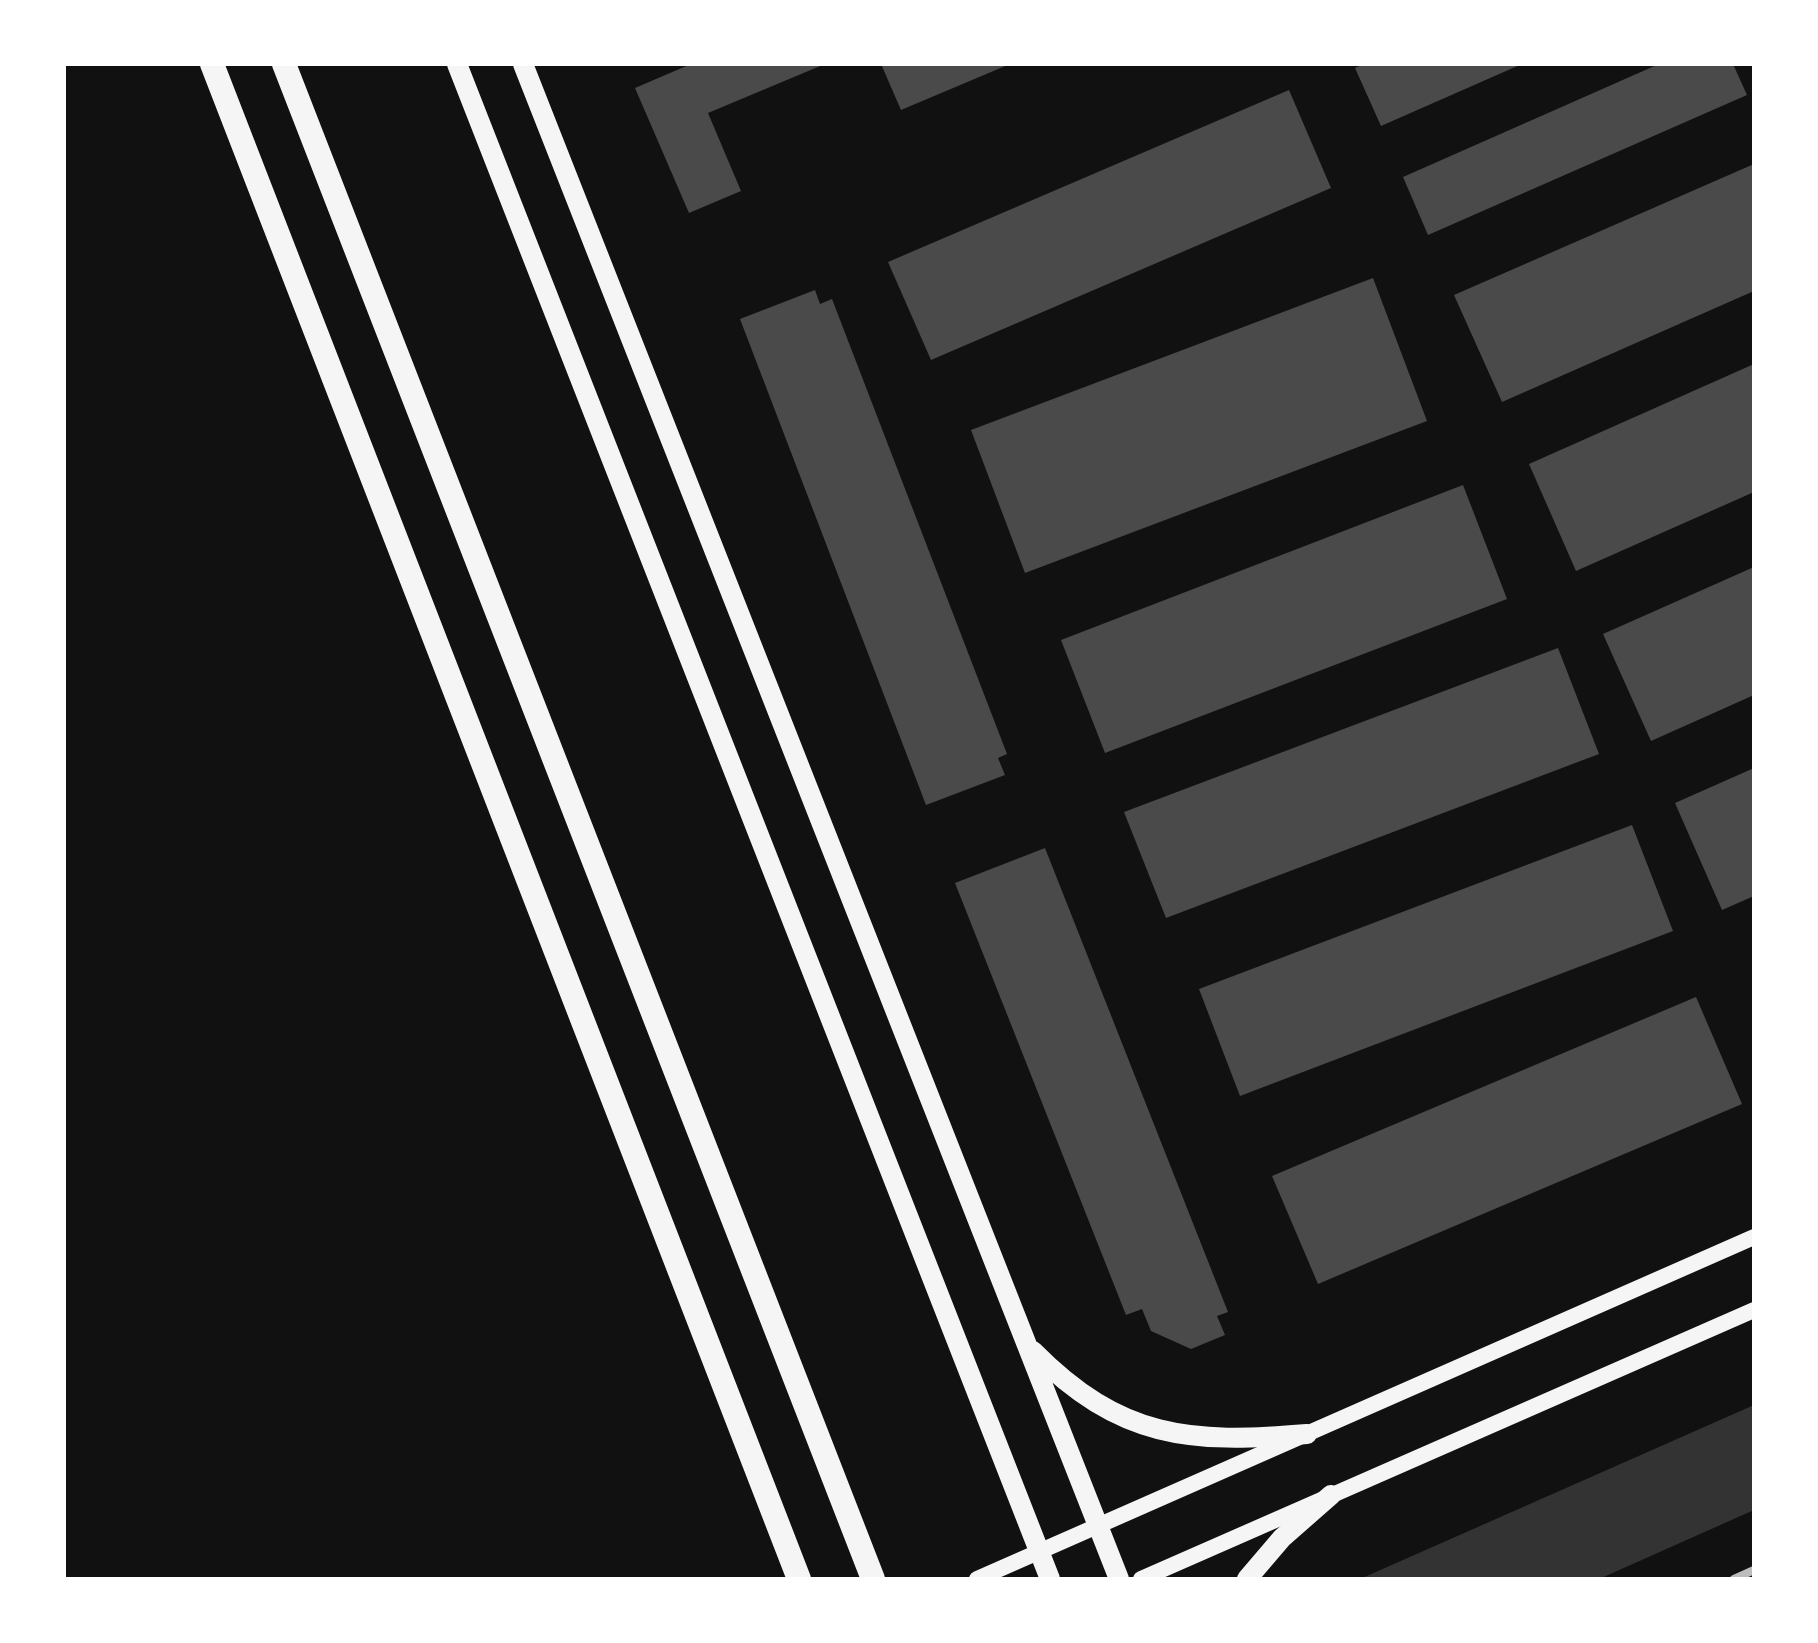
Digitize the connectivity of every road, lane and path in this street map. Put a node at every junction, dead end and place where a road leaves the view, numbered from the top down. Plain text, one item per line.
1 (212, 64) edge
2 (284, 64) edge
3 (457, 64) edge
4 (523, 64) edge
5 (1754, 1237) edge
6 (1754, 1310) edge
7 (1028, 1345) junction
8 (1307, 1434) junction
9 (1331, 1495) junction
10 (1098, 1525) junction
11 (1040, 1551) junction
12 (1754, 1570) edge
13 (799, 1579) edge
14 (873, 1579) edge
15 (977, 1579) edge
16 (1050, 1579) edge
17 (1119, 1579) edge
18 (1141, 1579) edge
19 (1247, 1579) edge
20 (1734, 1579) edge

1 - 13 highway
2 - 14 highway
3 - 11 main road
4 - 7 main road
5 - 8 main road
6 - 9 main road
7 - 8 main road
7 - 10 main road
8 - 10 main road
9 - 18 main road
9 - 19 main road
10 - 11 main road
10 - 17 main road
11 - 15 main road
11 - 16 main road
12 - 20 street

